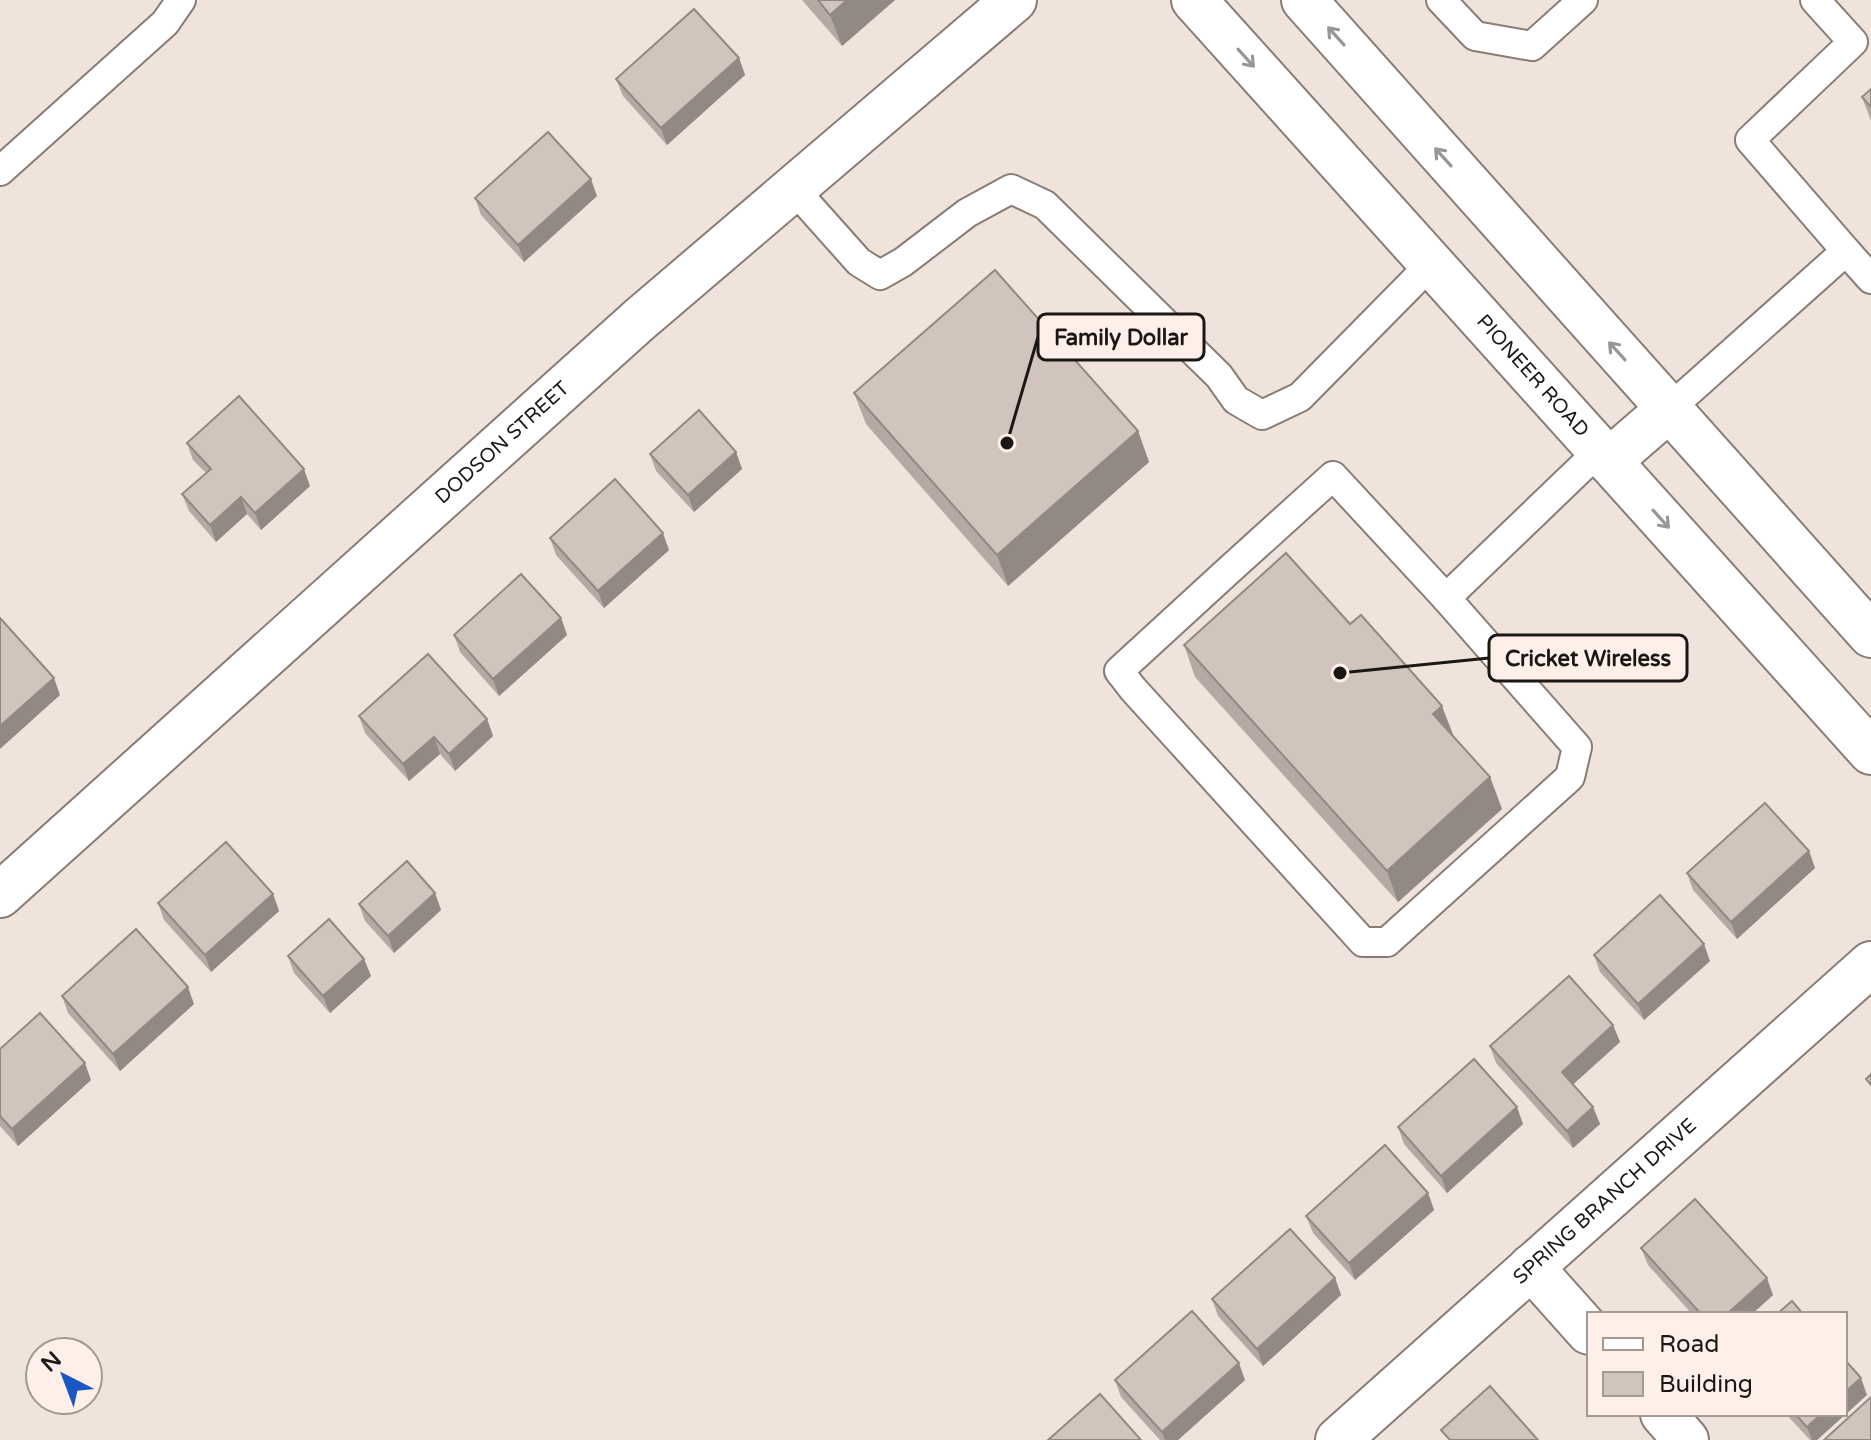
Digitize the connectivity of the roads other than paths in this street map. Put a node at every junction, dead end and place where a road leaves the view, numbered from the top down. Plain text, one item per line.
1 (181, 0) edge
2 (1014, 0) edge
3 (1194, 0) edge
4 (1304, 0) edge
5 (1441, 0) edge
6 (1583, 0) edge
7 (1815, 0) edge
8 (0, 171) edge
9 (793, 188) junction
10 (1846, 251) junction
11 (1432, 263) junction
12 (1871, 279) edge
13 (1669, 409) junction
14 (1604, 456) junction
15 (1446, 598) junction
16 (1865, 614) edge
17 (1871, 752) edge
18 (0, 895) edge
19 (1871, 964) edge
20 (1531, 1267) junction
21 (1587, 1330) edge
22 (1665, 1416) edge
23 (1338, 1440) edge
24 (1686, 1440) edge

1 - 8 lane
2 - 9 street, DODSON STREET
3 -> 11 street, PIONEER ROAD
13 -> 4 street
5 - 6 lane
7 - 10 lane
9 - 11 lane
9 - 18 street, DODSON STREET
10 - 12 lane
10 - 13 lane
11 - 14 street, PIONEER ROAD
13 - 14 street
13 - 16 street
14 - 15 lane
14 -> 17 street, PIONEER ROAD
15 - 15 lane
19 - 20 street, SPRING BRANCH DRIVE
20 - 21 street
20 - 23 street, SPRING BRANCH DRIVE
22 - 24 street

